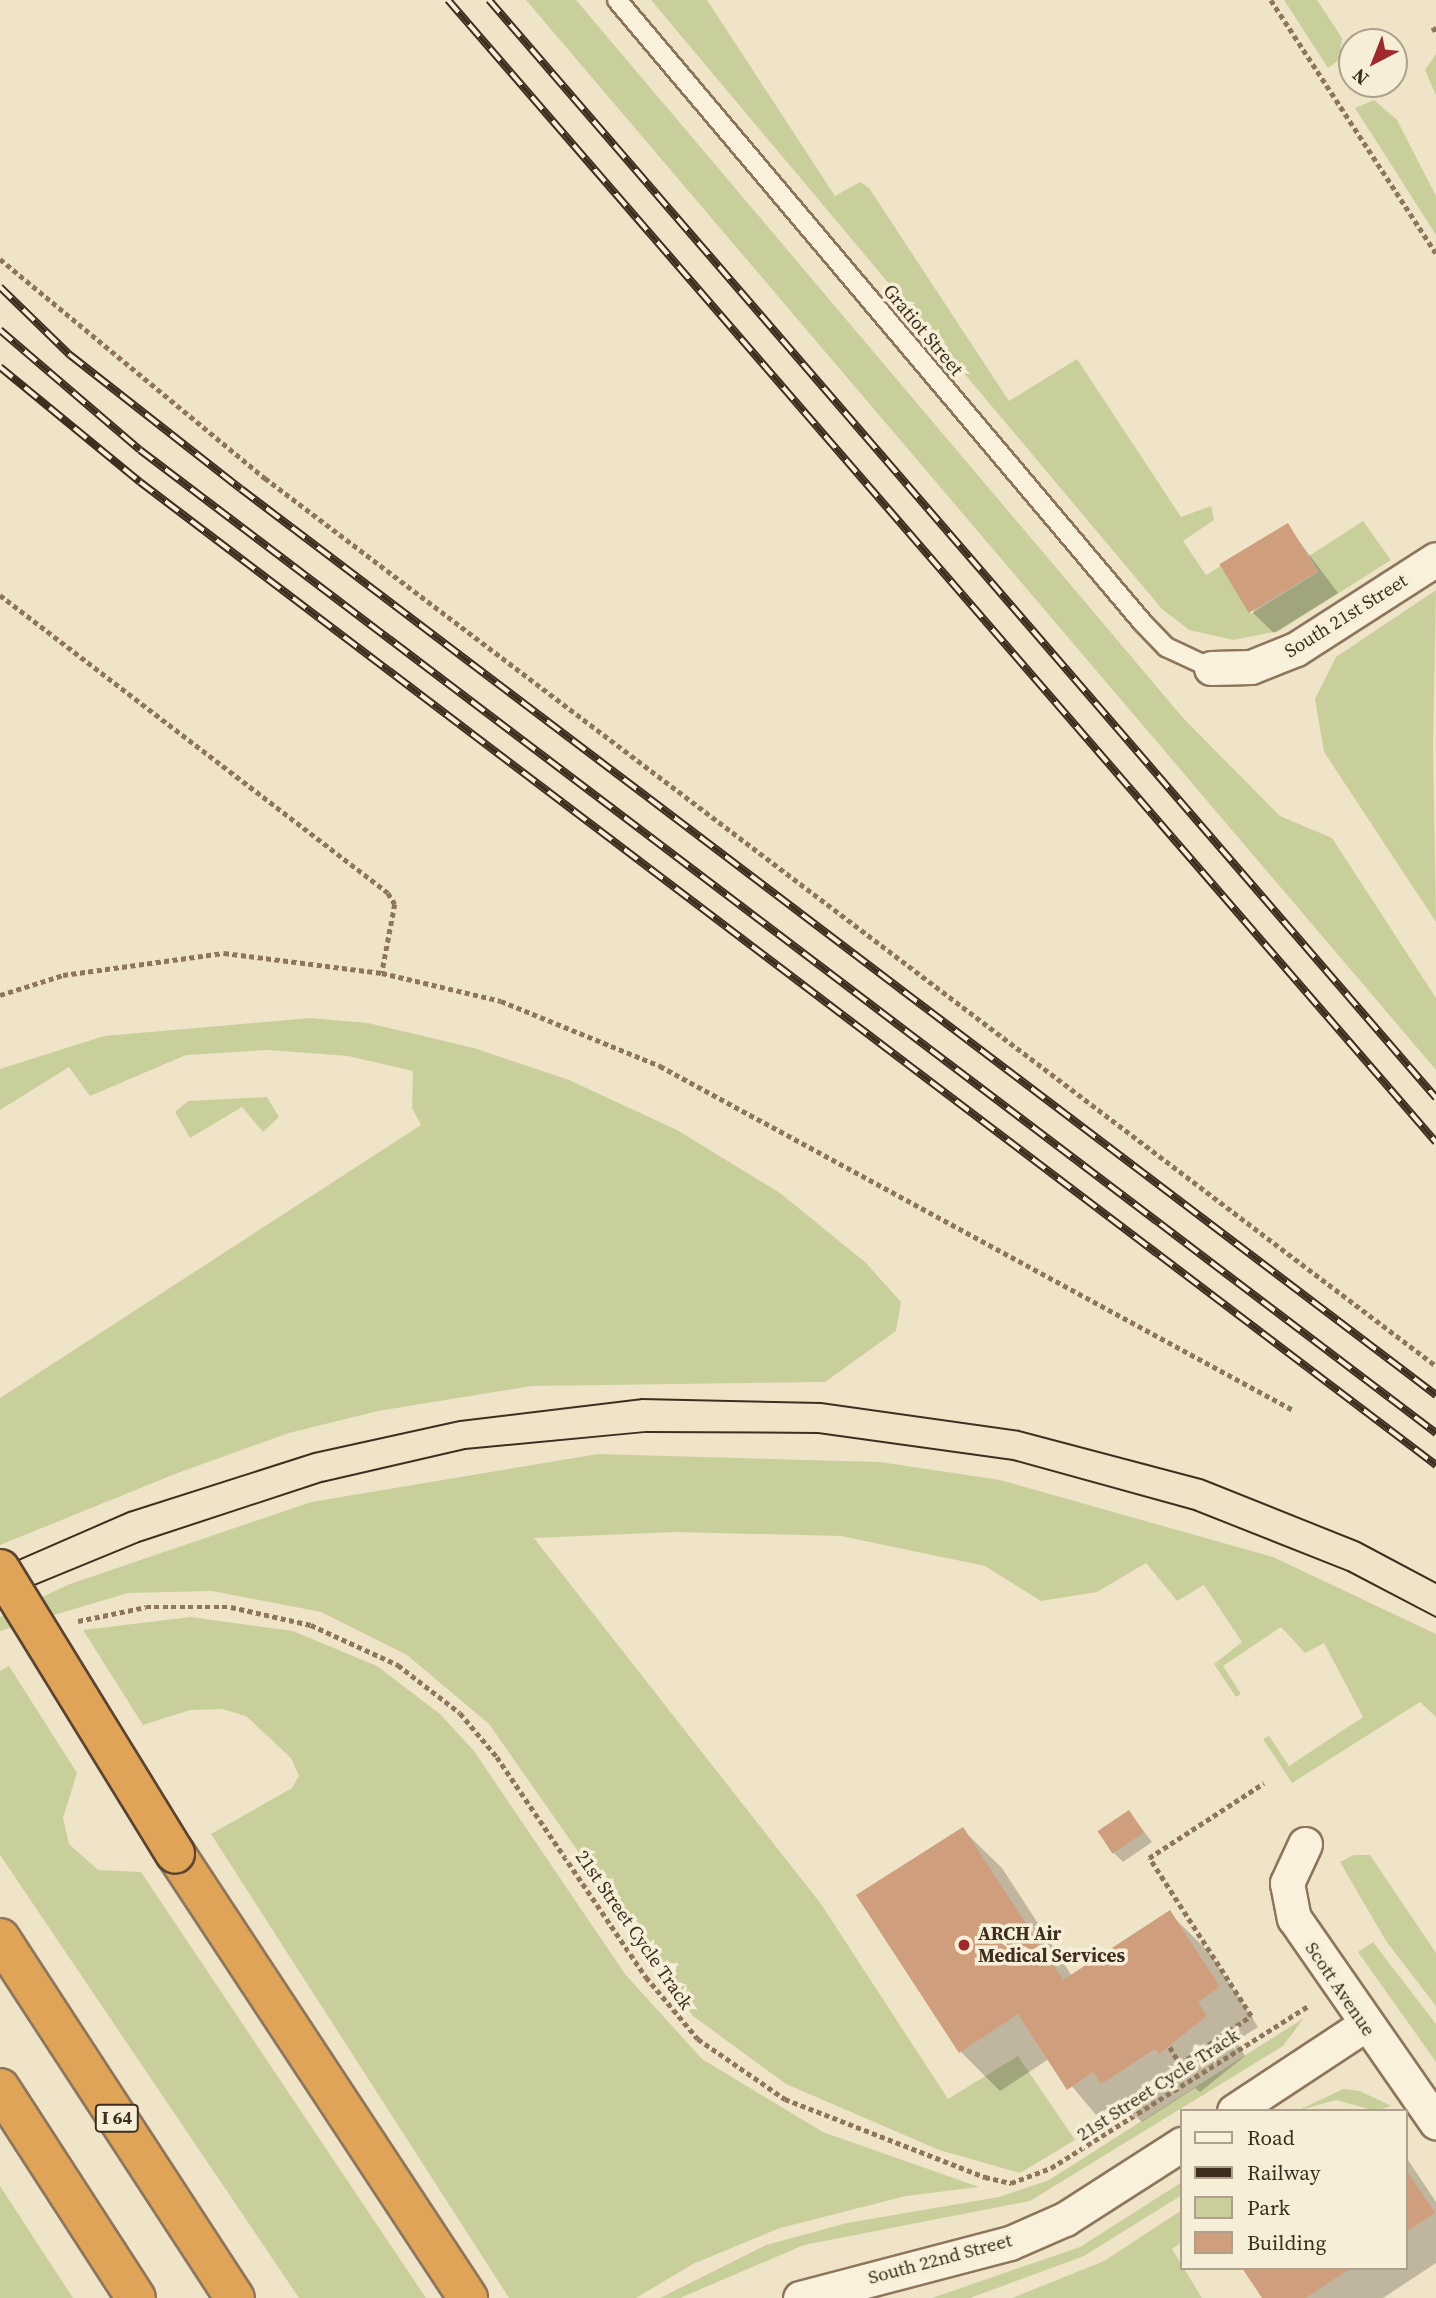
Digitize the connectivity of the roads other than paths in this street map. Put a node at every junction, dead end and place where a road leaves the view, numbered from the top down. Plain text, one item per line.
1 (617, 0) edge
2 (1436, 559) edge
3 (1211, 668) joint
4 (0, 1569) edge
5 (1305, 1844) dead end
6 (0, 1938) edge
7 (1363, 2026) junction
8 (0, 2088) edge
9 (1237, 2109) edge
10 (1436, 2122) edge
11 (1180, 2145) edge
12 (136, 2298) edge
13 (235, 2298) edge
14 (468, 2298) edge
15 (800, 2298) edge

1 - 3 lane, Gratiot Street
2 - 3 street, South 21st Street
4 - 14 highway, bridge
5 - 7 street, Scott Avenue
6 - 13 highway, I 64
7 - 9 street
7 - 10 street, Scott Avenue
8 - 12 highway
11 - 15 street, South 22nd Street

